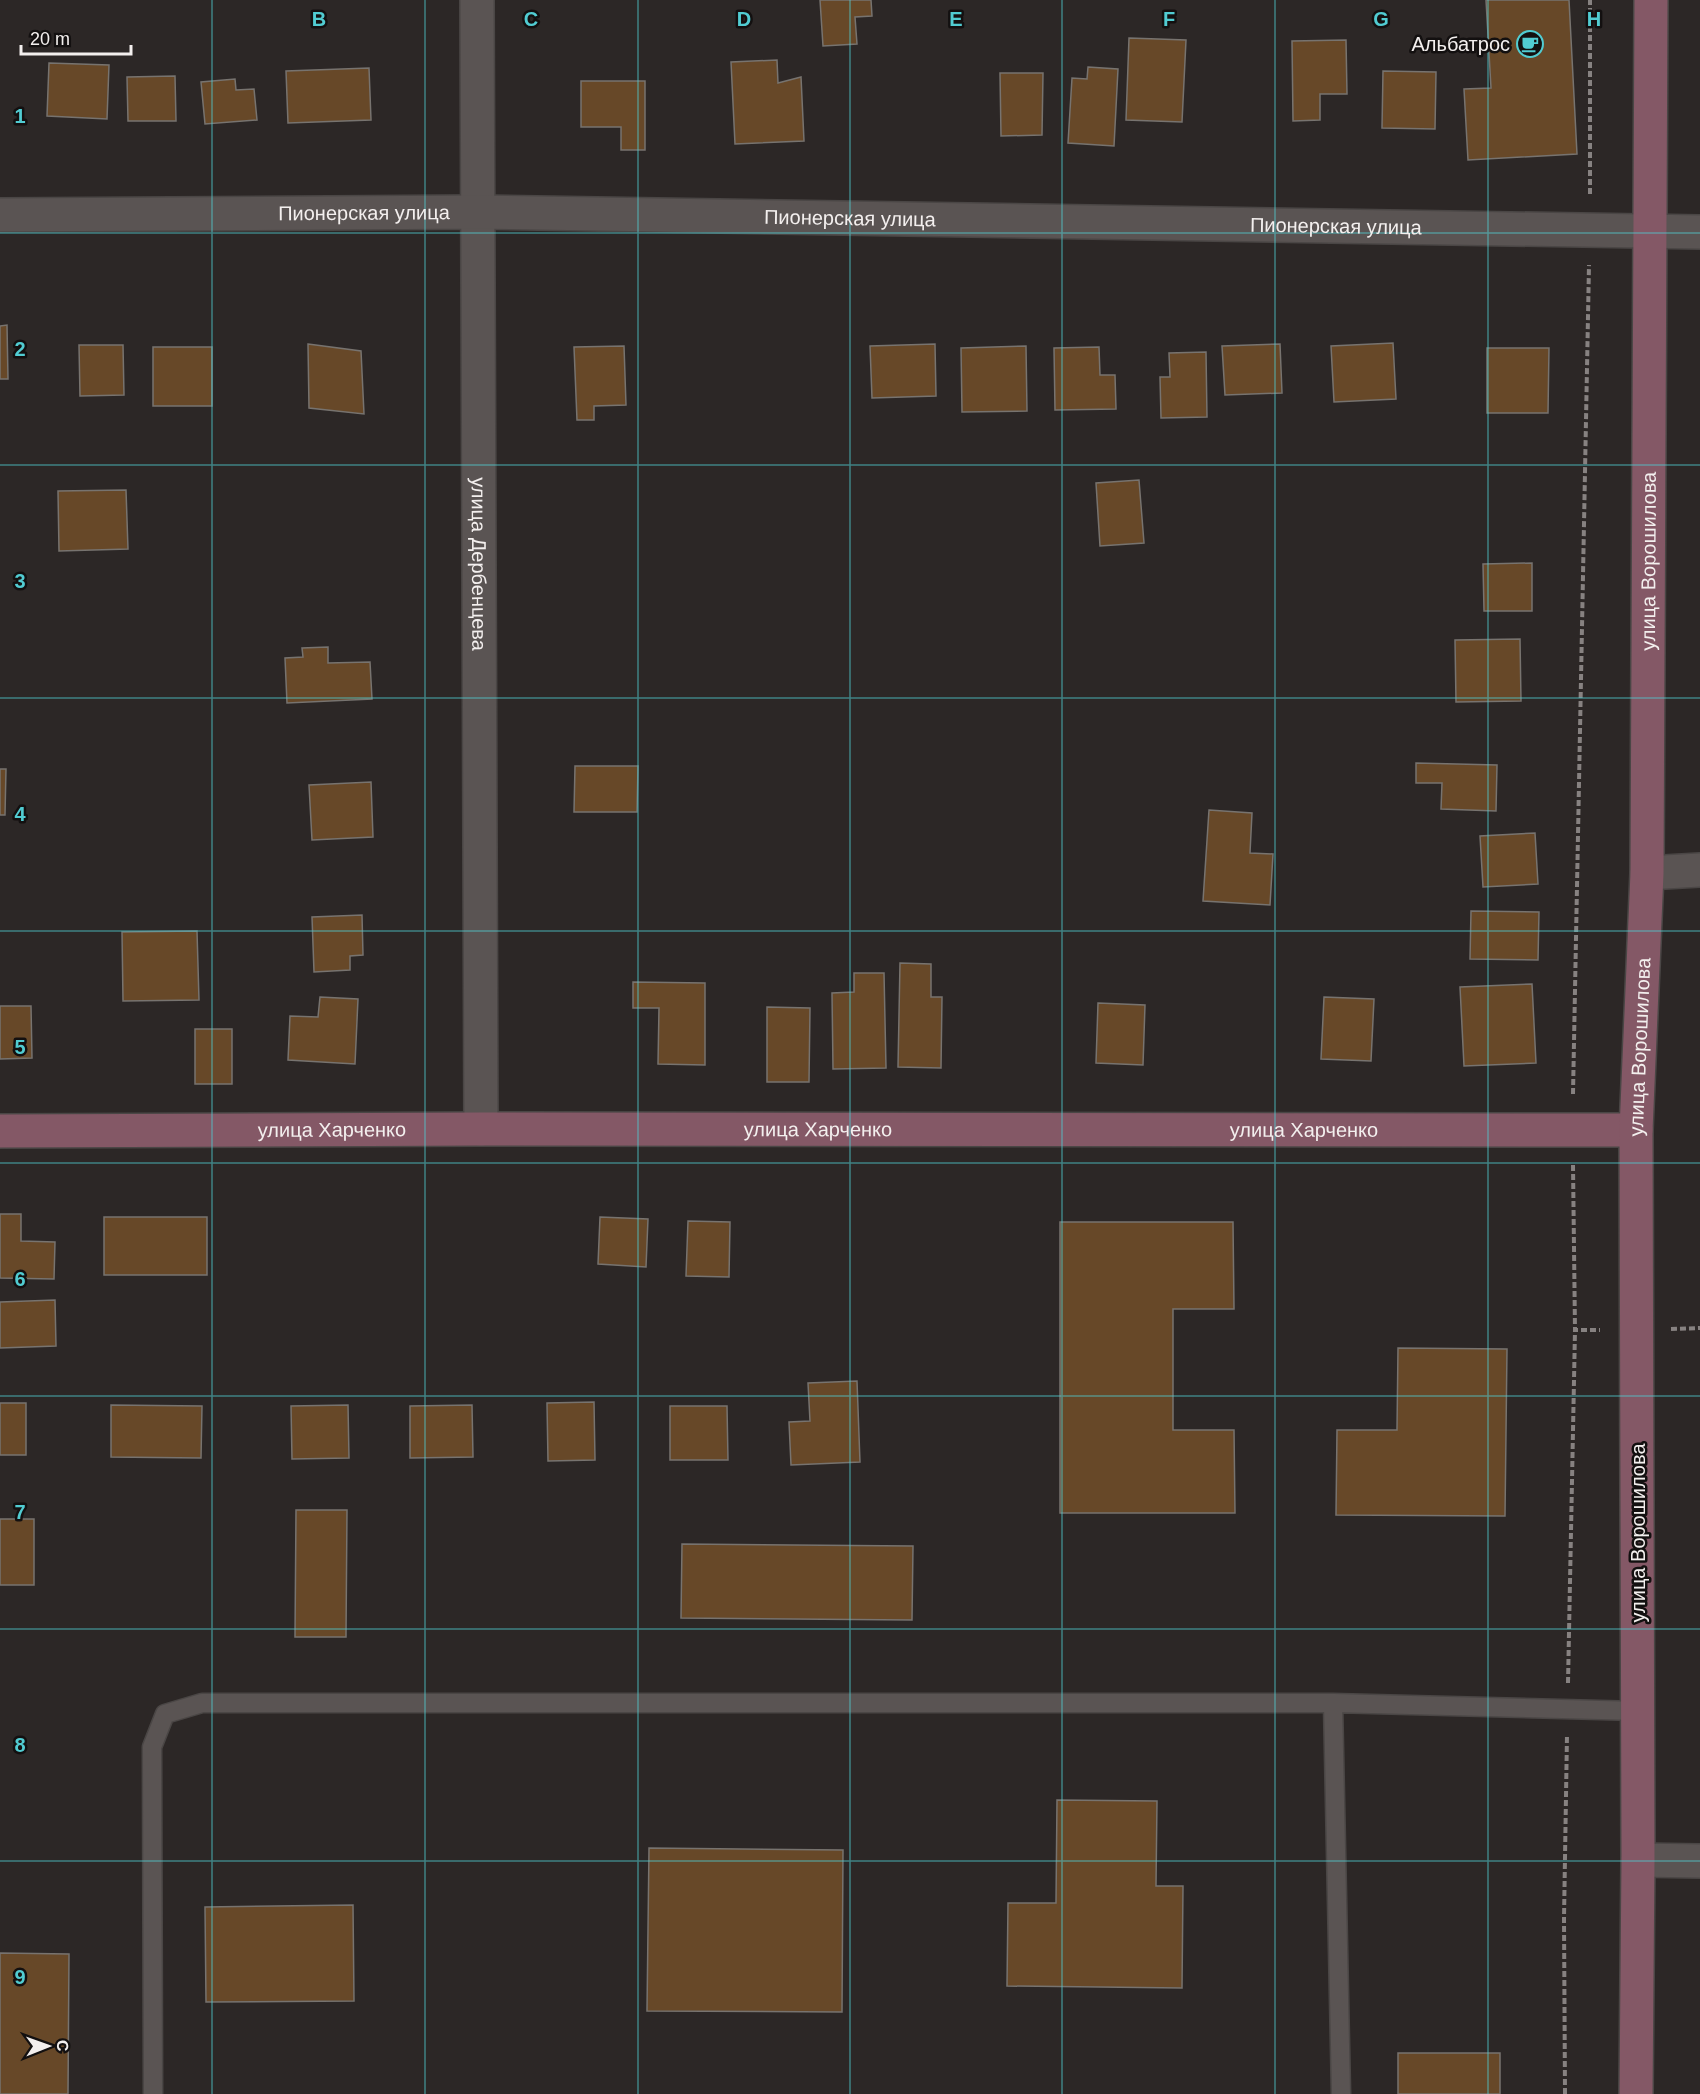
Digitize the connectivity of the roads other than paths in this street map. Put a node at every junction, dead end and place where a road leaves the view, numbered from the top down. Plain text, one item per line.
1 (477, 0) edge
2 (1651, 0) edge
3 (477, 212) junction
4 (0, 215) edge
5 (1650, 232) junction
6 (1700, 232) edge
7 (1700, 870) edge
8 (1647, 873) junction
9 (481, 1129) junction
10 (1636, 1130) junction
11 (0, 1131) edge
12 (1333, 1703) junction
13 (1638, 1712) junction
14 (1638, 1860) junction
15 (1700, 1861) edge
16 (153, 2094) edge
17 (1341, 2094) edge
18 (1636, 2094) edge

1 - 3 street, улица Дербенцева
2 - 5 street, улица Ворошилова
3 - 4 street, Пионерская улица
3 - 5 street, Пионерская улица
3 - 9 street, улица Дербенцева
5 - 6 street, Пионерская улица
5 - 8 street, улица Ворошилова
7 - 8 street
8 - 10 street, улица Ворошилова
9 - 10 street, улица Харченко
9 - 11 street, улица Харченко
10 - 13 street, улица Ворошилова
12 - 13 lane
12 - 16 lane
12 - 17 lane
13 - 14 street, улица Ворошилова
14 - 15 street
14 - 18 street, улица Ворошилова

